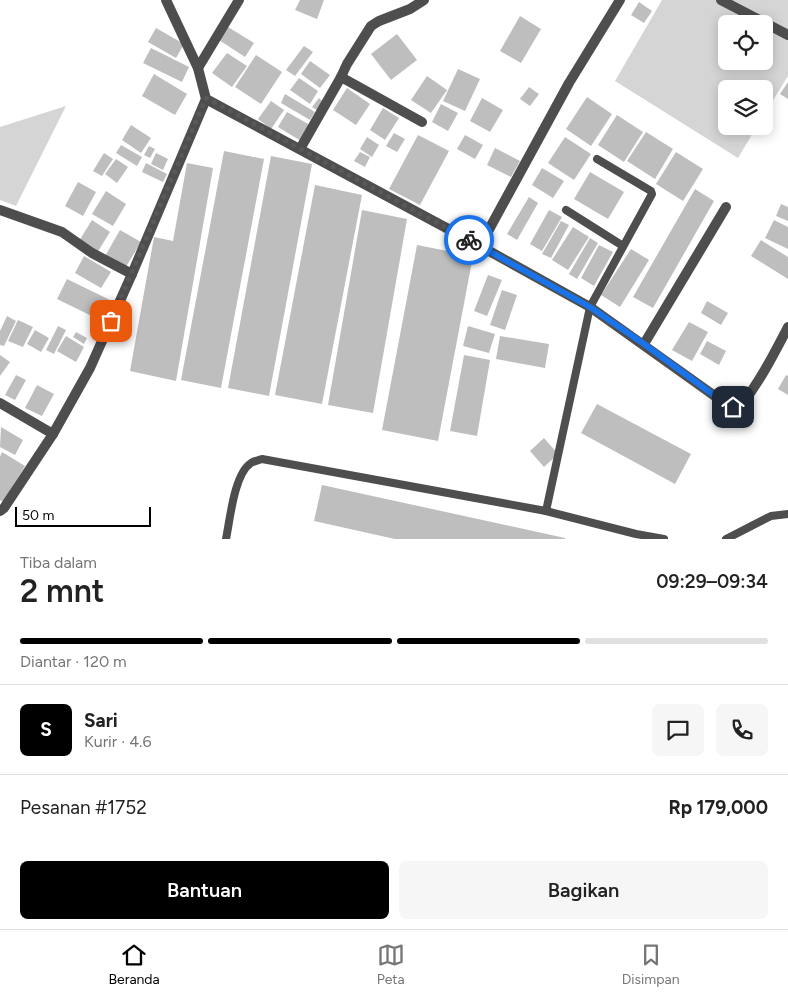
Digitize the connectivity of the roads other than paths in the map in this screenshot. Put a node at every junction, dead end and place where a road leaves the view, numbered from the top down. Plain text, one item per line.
1 (166, 0) edge
2 (239, 0) edge
3 (424, 0) edge
4 (620, 0) edge
5 (721, 0) edge
6 (788, 36) edge
7 (198, 68) junction
8 (341, 77) junction
9 (206, 98) junction
10 (422, 122) dead end
11 (300, 150) junction
12 (597, 159) dead end
13 (726, 207) dead end
14 (0, 210) edge
15 (566, 210) dead end
16 (480, 246) junction
17 (624, 246) junction
18 (132, 274) junction
19 (590, 307) junction
20 (788, 327) edge
21 (644, 344) junction
22 (0, 403) edge
23 (53, 434) junction
24 (0, 511) edge
25 (546, 511) junction
26 (788, 514) edge
27 (226, 539) edge
28 (664, 539) edge
29 (726, 539) edge

1 - 7 street
2 - 7 street
3 - 8 street
4 - 16 street
5 - 6 street
7 - 9 street
8 - 10 street
8 - 11 street
9 - 11 street
9 - 18 street
11 - 16 street
12 - 17 lane
13 - 21 street
14 - 18 street
15 - 17 lane
16 - 19 street
17 - 19 lane
18 - 23 street
19 - 21 street
19 - 25 lane
20 - 21 street
22 - 23 street
23 - 24 street
25 - 27 lane
25 - 28 lane
26 - 29 lane

